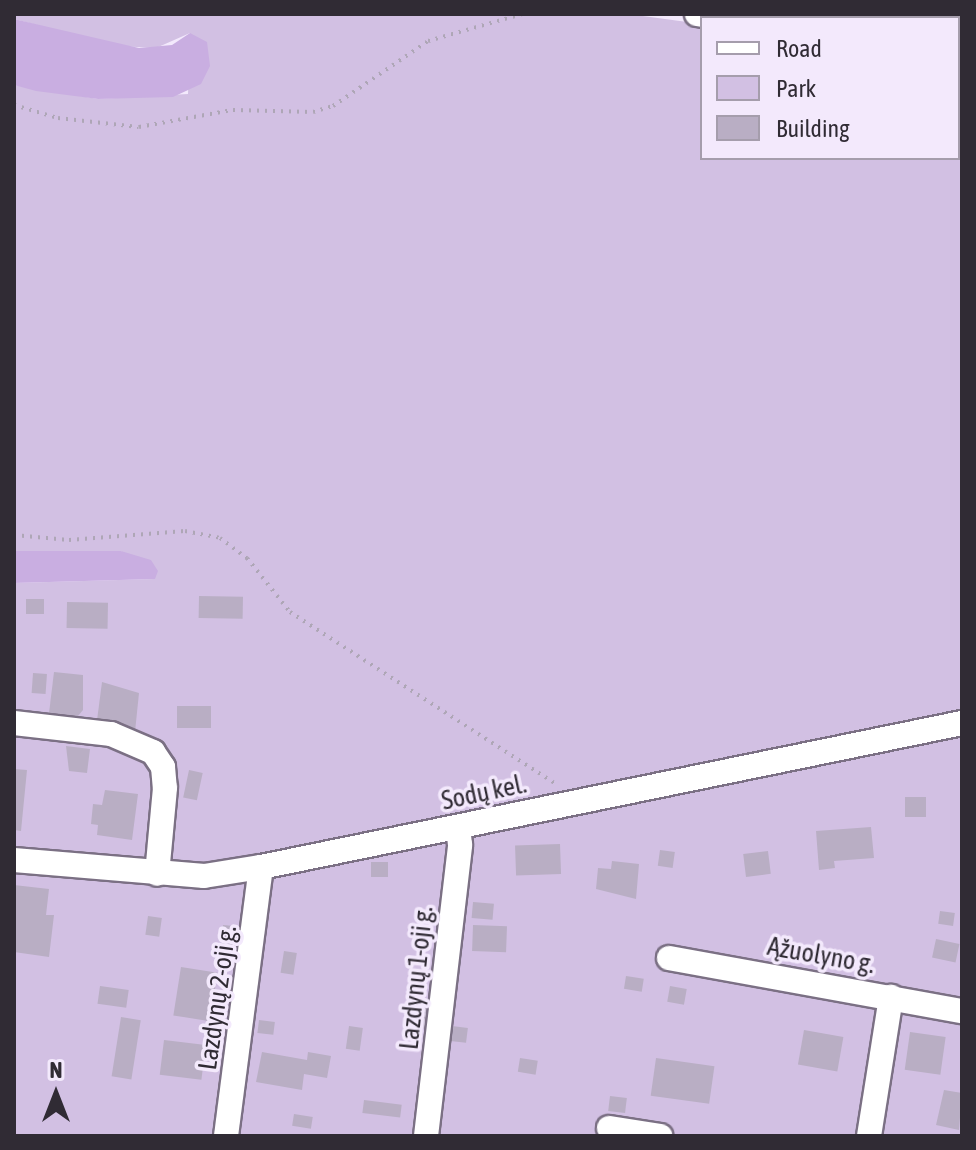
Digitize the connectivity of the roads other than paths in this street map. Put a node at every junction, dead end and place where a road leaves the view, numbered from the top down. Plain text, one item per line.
1 (14, 723) edge
2 (962, 723) edge
3 (458, 827) junction
4 (14, 860) edge
5 (261, 867) junction
6 (157, 874) junction
7 (669, 958) dead end
8 (891, 997) junction
9 (962, 1011) edge
10 (609, 1128) dead end
11 (226, 1136) edge
12 (426, 1136) edge
13 (660, 1136) edge
14 (869, 1136) edge

1 - 6 street
2 - 3 street, Sodų kel.
3 - 5 street, Sodų kel.
3 - 12 street, Lazdynų 1-oji g.
4 - 6 street, Sodų kel.
5 - 6 street, Sodų kel.
5 - 11 street, Lazdynų 2-oji g.
7 - 8 street, Ąžuolyno g.
8 - 9 street, Ąžuolyno g.
8 - 14 street
10 - 13 street

